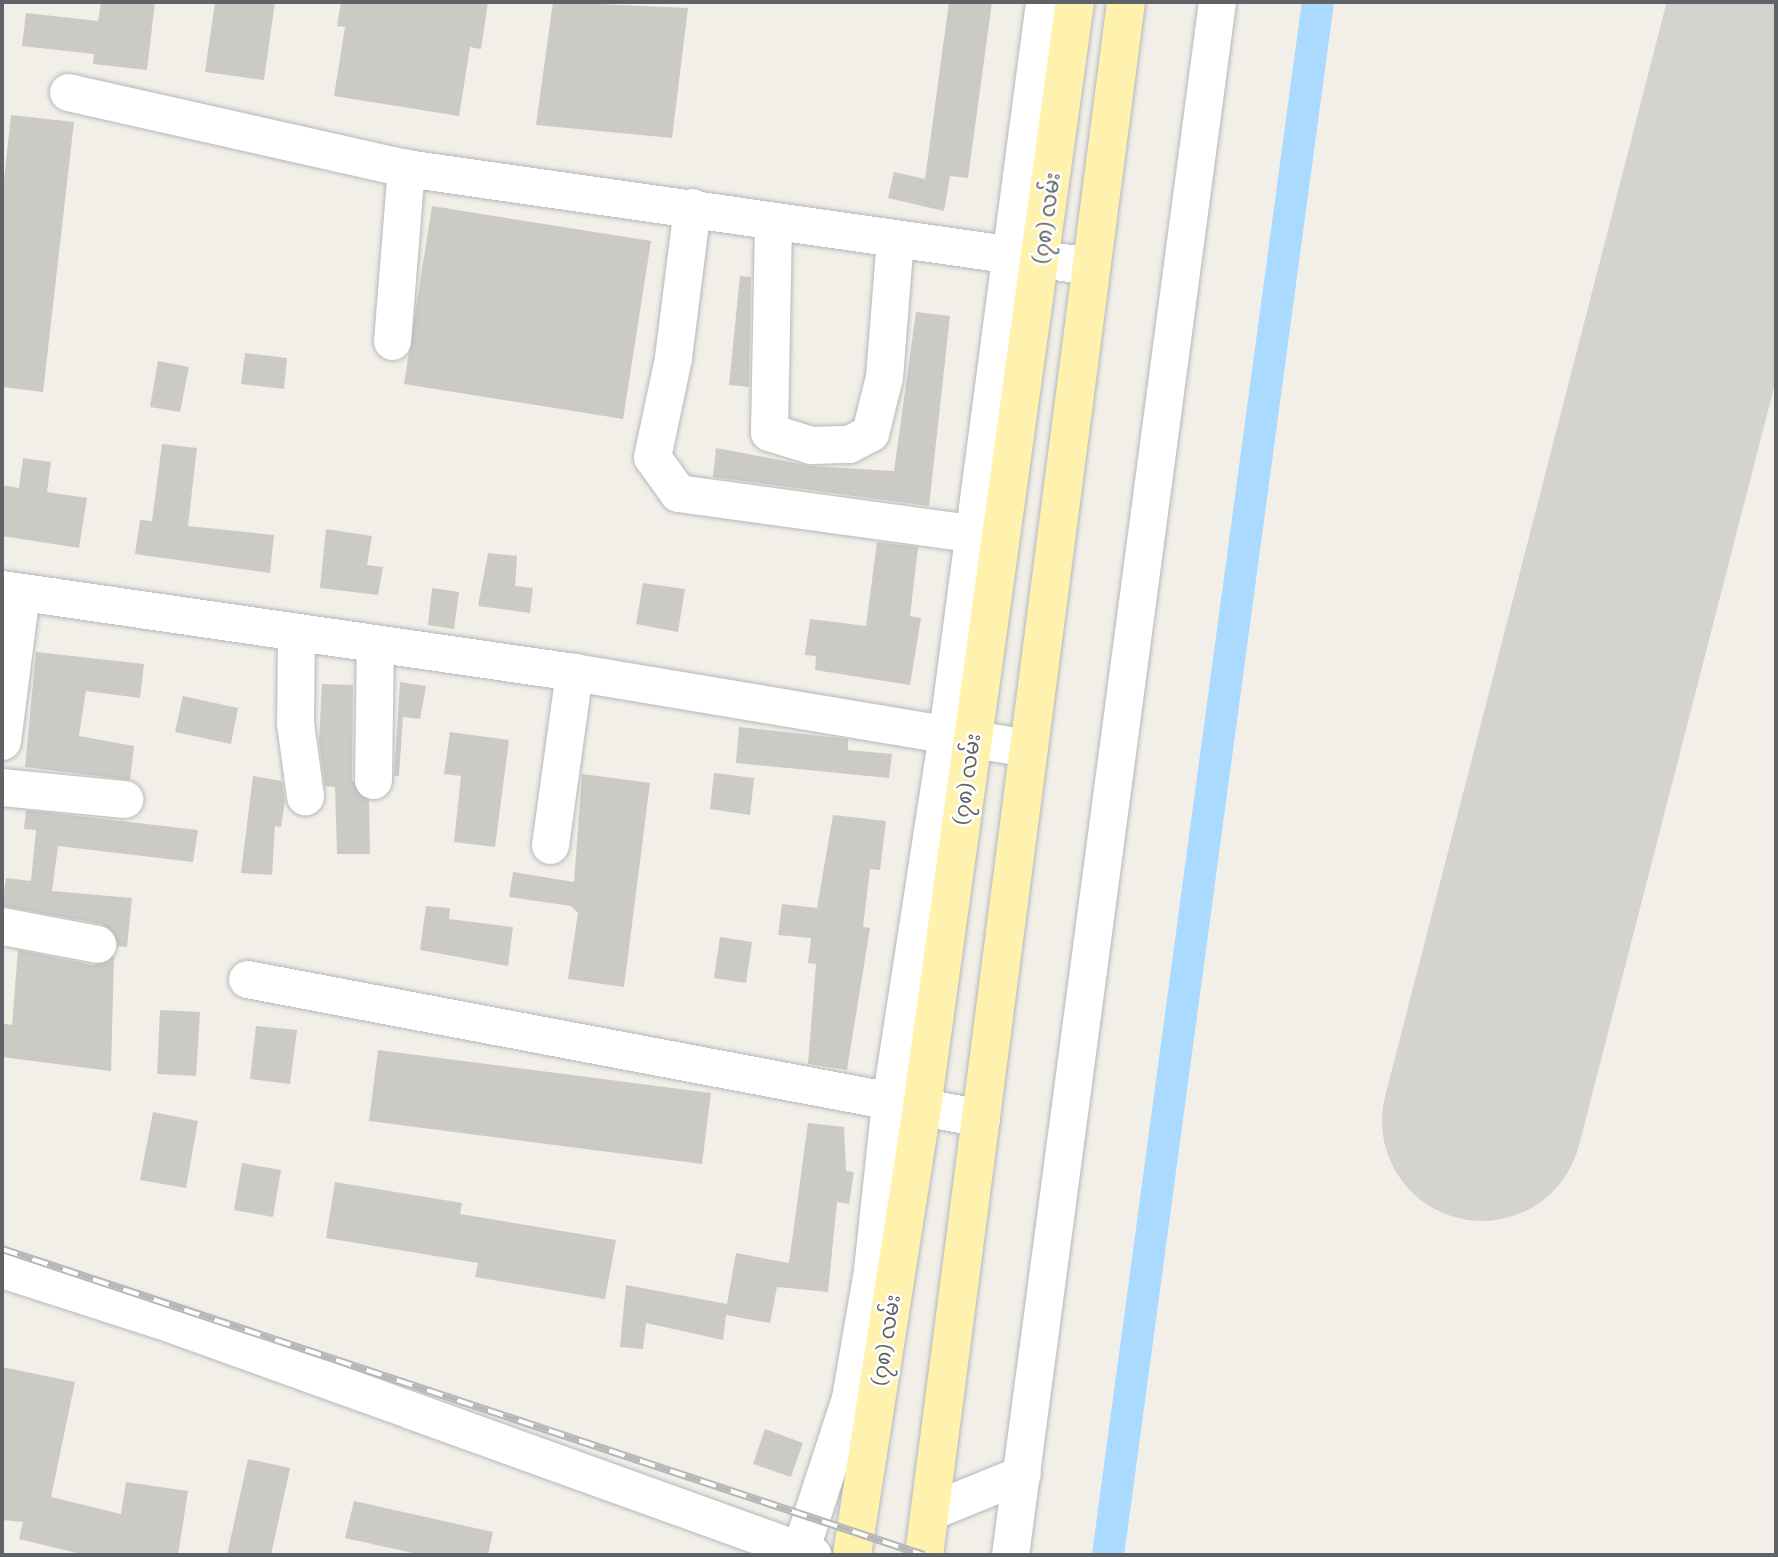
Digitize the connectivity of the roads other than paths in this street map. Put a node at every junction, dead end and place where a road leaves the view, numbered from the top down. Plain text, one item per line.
1 (1044, 2) edge
2 (1075, 2) edge
3 (1125, 2) edge
4 (1217, 2) edge
5 (68, 92) dead end
6 (406, 168) junction
7 (692, 207) junction
8 (773, 223) junction
9 (895, 238) junction
10 (1026, 256) junction
11 (1090, 267) junction
12 (392, 341) dead end
13 (988, 536) junction
14 (11, 590) edge
15 (296, 632) junction
16 (375, 644) junction
17 (574, 672) junction
18 (959, 735) junction
19 (2, 741) edge
20 (1029, 748) junction
21 (373, 780) dead end
22 (2, 787) edge
23 (305, 796) dead end
24 (124, 799) dead end
25 (550, 845) dead end
26 (2, 926) edge
27 (97, 944) dead end
28 (247, 979) dead end
29 (906, 1104) junction
30 (981, 1118) junction
31 (2, 1269) edge
32 (1022, 1474) junction
33 (931, 1511) junction
34 (807, 1552) edge
35 (852, 1555) edge
36 (924, 1555) edge
37 (1010, 1555) edge

1 - 10 street
2 - 10 main road, (၇၈) လမ်း
3 - 11 main road
4 - 32 street
5 - 6 street
6 - 7 street
6 - 12 street
7 - 8 street
7 - 13 street
8 - 9 street
8 - 9 street
9 - 10 street
10 - 11 street
10 - 13 main road, (၇၈) လမ်း
11 - 20 main road
13 - 18 main road, (၇၈) လမ်း
14 - 15 street
14 - 19 street
15 - 16 street
15 - 23 street
16 - 17 street
16 - 21 street
17 - 18 street
17 - 25 street
18 - 20 street
18 - 29 main road, (၇၈) လမ်း
20 - 30 main road
22 - 24 street
26 - 27 street
28 - 29 street
29 - 30 street
29 - 34 street
29 - 35 main road, (၇၈) လမ်း
30 - 33 main road
31 - 34 street
32 - 33 street
32 - 37 street
33 - 36 main road

